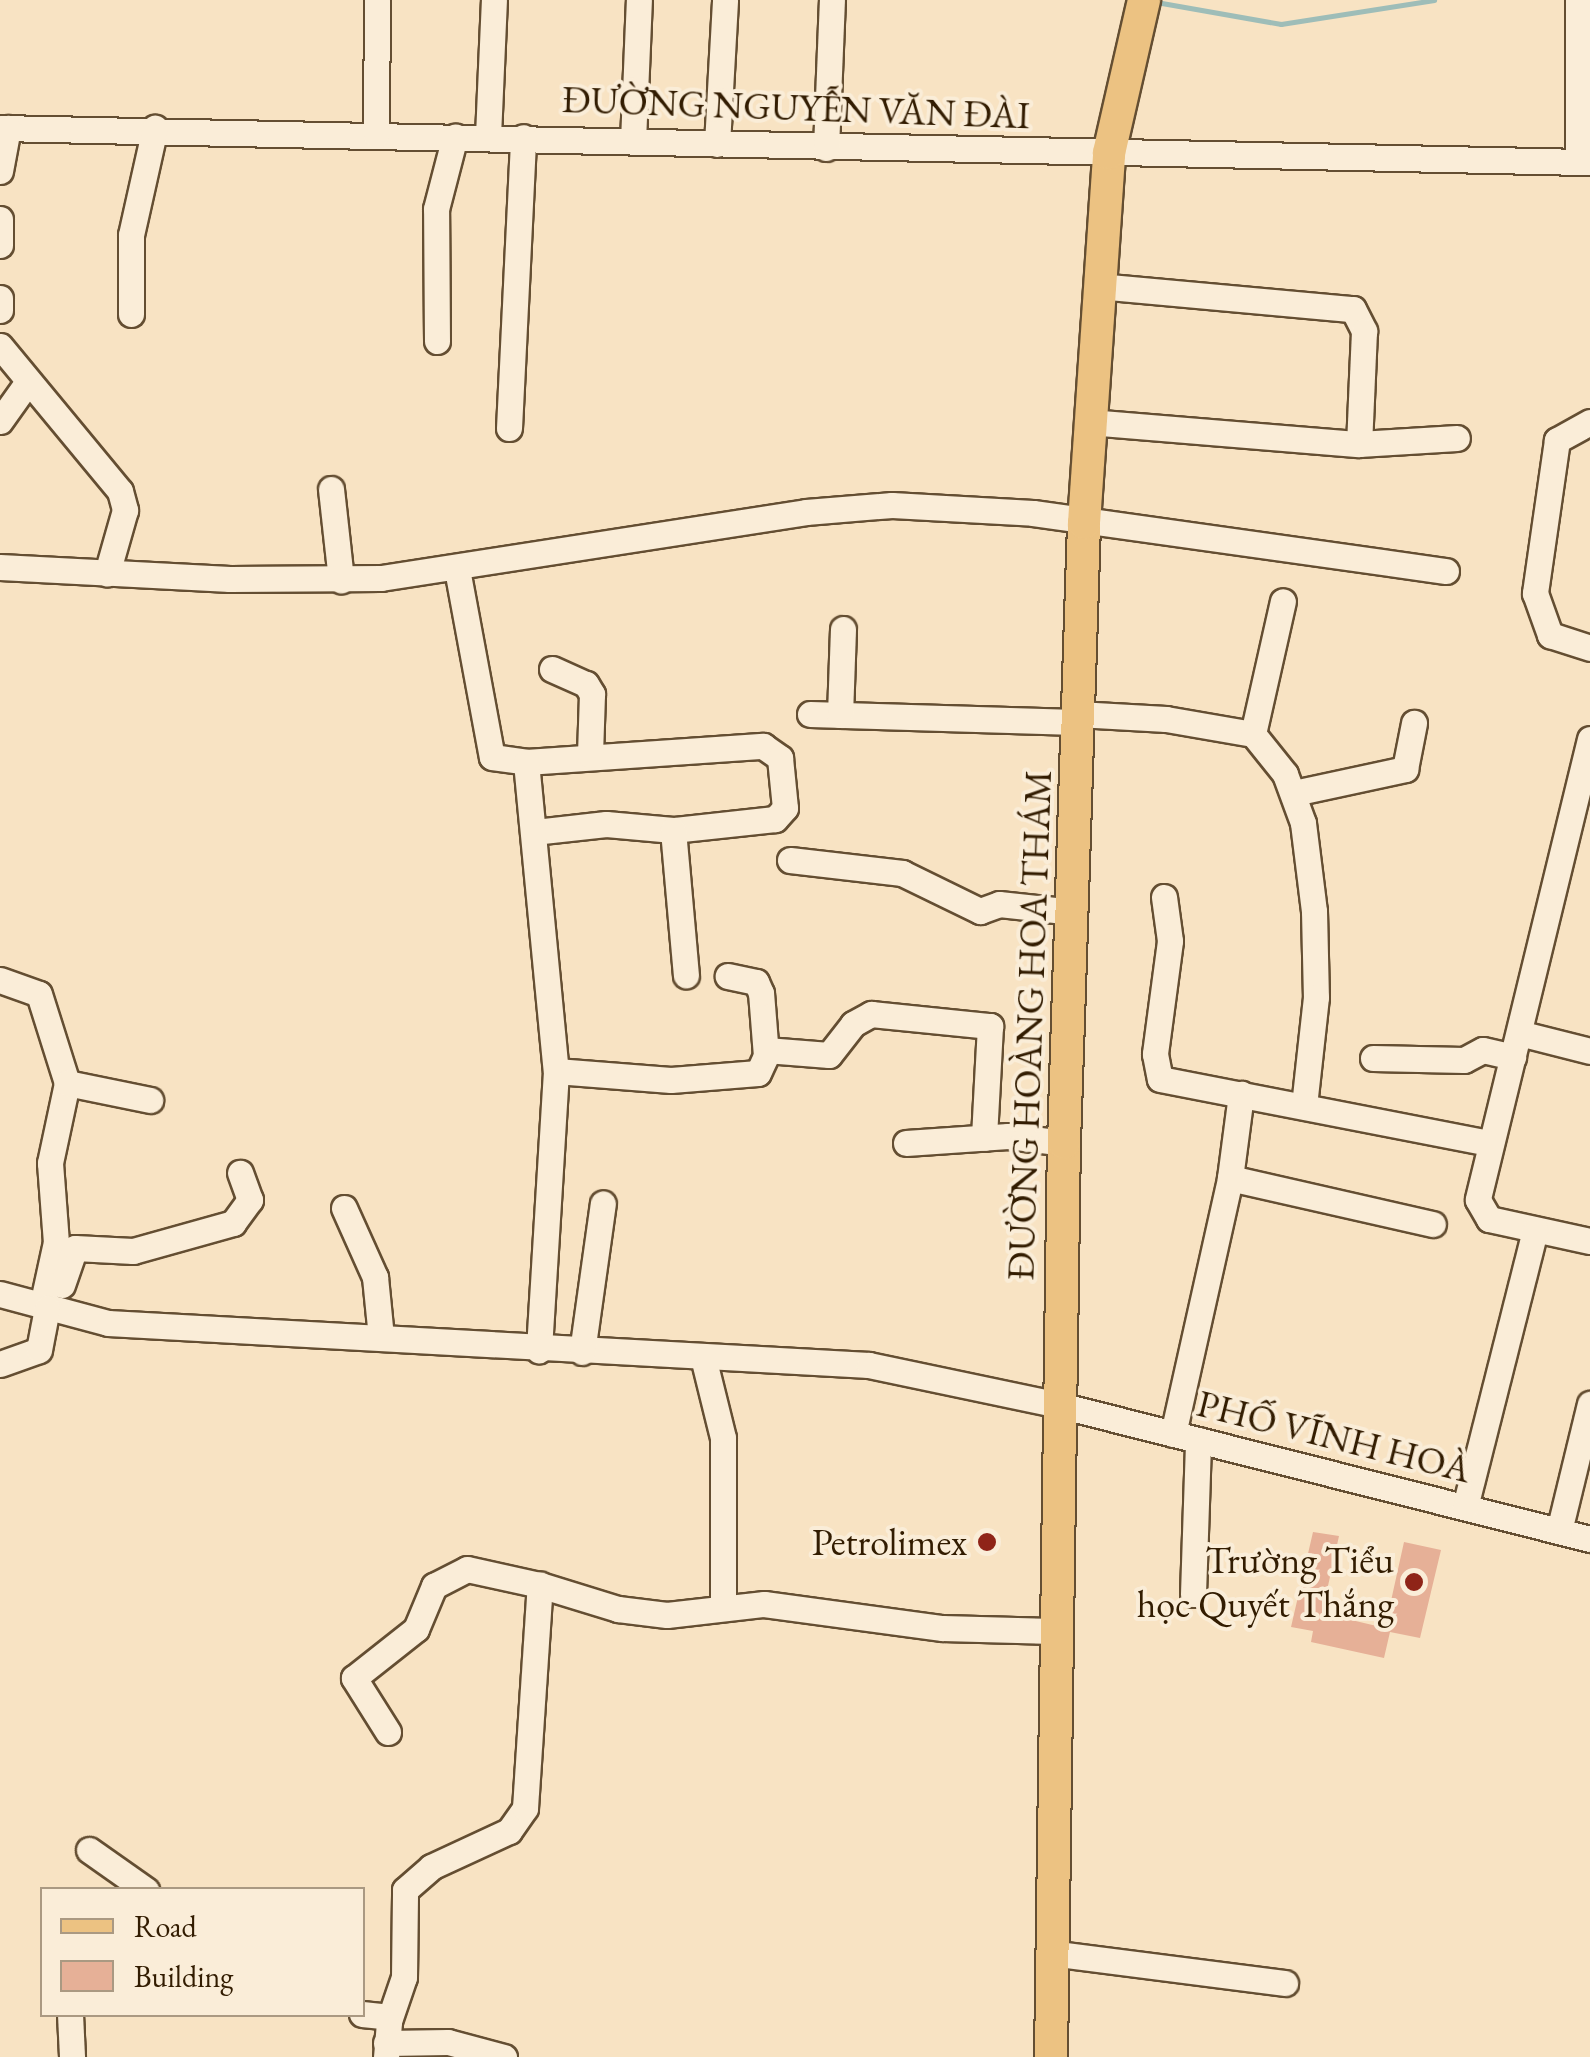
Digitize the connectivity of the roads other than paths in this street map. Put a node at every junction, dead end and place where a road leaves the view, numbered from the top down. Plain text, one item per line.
1 (376, 0) edge
2 (494, 0) edge
3 (639, 0) edge
4 (725, 0) edge
5 (832, 0) edge
6 (1578, 0) edge
7 (1143, 5) edge
8 (4, 128) edge
9 (155, 128) junction
10 (376, 135) junction
11 (455, 136) junction
12 (488, 136) junction
13 (523, 137) junction
14 (632, 141) junction
15 (718, 144) junction
16 (826, 148) junction
17 (1109, 153) junction
18 (1584, 162) edge
19 (0, 170) edge
20 (0, 220) edge
21 (0, 245) edge
22 (1098, 286) junction
23 (0, 298) edge
24 (0, 310) edge
25 (131, 314) dead end
26 (437, 341) dead end
27 (0, 346) edge
28 (27, 383) junction
29 (0, 421) edge
30 (1089, 422) junction
31 (1590, 422) edge
32 (509, 428) dead end
33 (1458, 438) dead end
34 (1359, 444) junction
35 (331, 490) dead end
36 (1084, 524) junction
37 (0, 567) edge
38 (456, 569) junction
39 (1446, 571) dead end
40 (108, 573) junction
41 (342, 580) junction
42 (1283, 601) dead end
43 (844, 628) dead end
44 (1590, 648) edge
45 (552, 669) dead end
46 (810, 714) dead end
47 (840, 716) junction
48 (1077, 718) junction
49 (1414, 724) dead end
50 (1253, 734) junction
51 (1590, 739) edge
52 (590, 756) junction
53 (526, 762) junction
54 (1294, 793) junction
55 (673, 830) junction
56 (534, 832) junction
57 (790, 860) dead end
58 (1164, 898) dead end
59 (1074, 912) junction
60 (686, 974) dead end
61 (728, 976) dead end
62 (0, 980) edge
63 (1516, 1045) junction
64 (766, 1050) junction
65 (1590, 1050) edge
66 (1373, 1058) dead end
67 (556, 1071) junction
68 (67, 1083) junction
69 (1242, 1094) junction
70 (150, 1100) dead end
71 (1304, 1106) junction
72 (984, 1138) junction
73 (906, 1143) dead end
74 (1064, 1143) junction
75 (1489, 1143) junction
76 (240, 1173) dead end
77 (1230, 1178) junction
78 (603, 1202) dead end
79 (344, 1208) dead end
80 (1432, 1224) dead end
81 (1535, 1230) junction
82 (1590, 1241) edge
83 (0, 1294) edge
84 (49, 1308) junction
85 (381, 1337) junction
86 (539, 1350) junction
87 (582, 1352) junction
88 (703, 1356) junction
89 (0, 1364) edge
90 (1590, 1404) edge
91 (1060, 1405) junction
92 (1186, 1437) junction
93 (1465, 1507) junction
94 (1558, 1531) junction
95 (1590, 1539) edge
96 (540, 1585) junction
97 (1193, 1594) dead end
98 (723, 1604) junction
99 (1054, 1631) junction
100 (388, 1732) dead end
101 (89, 1850) dead end
102 (142, 1887) edge
103 (1050, 1953) junction
104 (1286, 1983) dead end
105 (70, 2017) edge
106 (365, 2017) edge
107 (387, 2039) edge
108 (72, 2057) edge
109 (504, 2057) edge
110 (1051, 2057) edge

1 - 10 street
2 - 12 street
3 - 14 street
4 - 15 street
5 - 16 street
6 - 18 street
7 - 17 main road, ĐƯỜNG HOÀNG HOA THÁM
8 - 9 street, ĐƯỜNG NGUYỄN VĂN ĐÀI
8 - 19 street
9 - 10 street, ĐƯỜNG NGUYỄN VĂN ĐÀI
9 - 25 street
10 - 11 street, ĐƯỜNG NGUYỄN VĂN ĐÀI
11 - 12 street, ĐƯỜNG NGUYỄN VĂN ĐÀI
11 - 26 street
12 - 13 street, ĐƯỜNG NGUYỄN VĂN ĐÀI
13 - 14 street, ĐƯỜNG NGUYỄN VĂN ĐÀI
13 - 32 street
14 - 15 street, ĐƯỜNG NGUYỄN VĂN ĐÀI
15 - 16 street, ĐƯỜNG NGUYỄN VĂN ĐÀI
16 - 17 street, ĐƯỜNG NGUYỄN VĂN ĐÀI
17 - 18 street, ĐƯỜNG NGUYỄN VĂN ĐÀI
17 - 22 main road, ĐƯỜNG HOÀNG HOA THÁM
20 - 21 street
22 - 30 main road, ĐƯỜNG HOÀNG HOA THÁM
22 - 34 street
23 - 24 street
27 - 28 street
28 - 29 street
28 - 40 street
30 - 34 street
30 - 36 main road, ĐƯỜNG HOÀNG HOA THÁM
31 - 44 street
33 - 34 street
35 - 41 street
36 - 38 street
36 - 39 street
36 - 48 main road, ĐƯỜNG HOÀNG HOA THÁM
37 - 40 street
38 - 41 street
38 - 53 street
40 - 41 street
42 - 50 street
43 - 47 street
45 - 52 street
46 - 47 street
47 - 48 street
48 - 50 street
48 - 59 main road, ĐƯỜNG HOÀNG HOA THÁM
49 - 54 street
50 - 54 street
51 - 63 street
52 - 53 street
52 - 55 street
53 - 56 street
54 - 71 street
55 - 56 street
55 - 60 street
56 - 67 street
57 - 59 street
58 - 69 street
59 - 74 main road, ĐƯỜNG HOÀNG HOA THÁM
61 - 64 street
62 - 68 street
63 - 65 street
63 - 66 street
63 - 75 street
64 - 67 street
64 - 72 street
67 - 86 street
68 - 70 street
68 - 84 street
69 - 71 street
69 - 77 street
71 - 75 street
72 - 73 street
72 - 74 street
74 - 91 main road, ĐƯỜNG HOÀNG HOA THÁM
75 - 81 street
76 - 84 street
77 - 80 street
77 - 92 street
78 - 87 street
79 - 85 street
81 - 82 street
81 - 93 street
83 - 84 street, PHỐ VĨNH HOÀ
84 - 85 street, PHỐ VĨNH HOÀ
84 - 89 street
85 - 86 street, PHỐ VĨNH HOÀ
86 - 87 street, PHỐ VĨNH HOÀ
87 - 88 street, PHỐ VĨNH HOÀ
88 - 91 street, PHỐ VĨNH HOÀ
88 - 98 street
90 - 94 street
91 - 92 street, PHỐ VĨNH HOÀ
91 - 99 main road, ĐƯỜNG HOÀNG HOA THÁM
92 - 93 street, PHỐ VĨNH HOÀ
92 - 97 street
93 - 94 street, PHỐ VĨNH HOÀ
94 - 95 street, PHỐ VĨNH HOÀ
96 - 98 street
96 - 100 street
96 - 107 street
98 - 99 street
99 - 103 main road, ĐƯỜNG HOÀNG HOA THÁM
101 - 102 street
103 - 104 street
103 - 110 main road, ĐƯỜNG HOÀNG HOA THÁM
105 - 108 street
106 - 107 street
107 - 109 street

